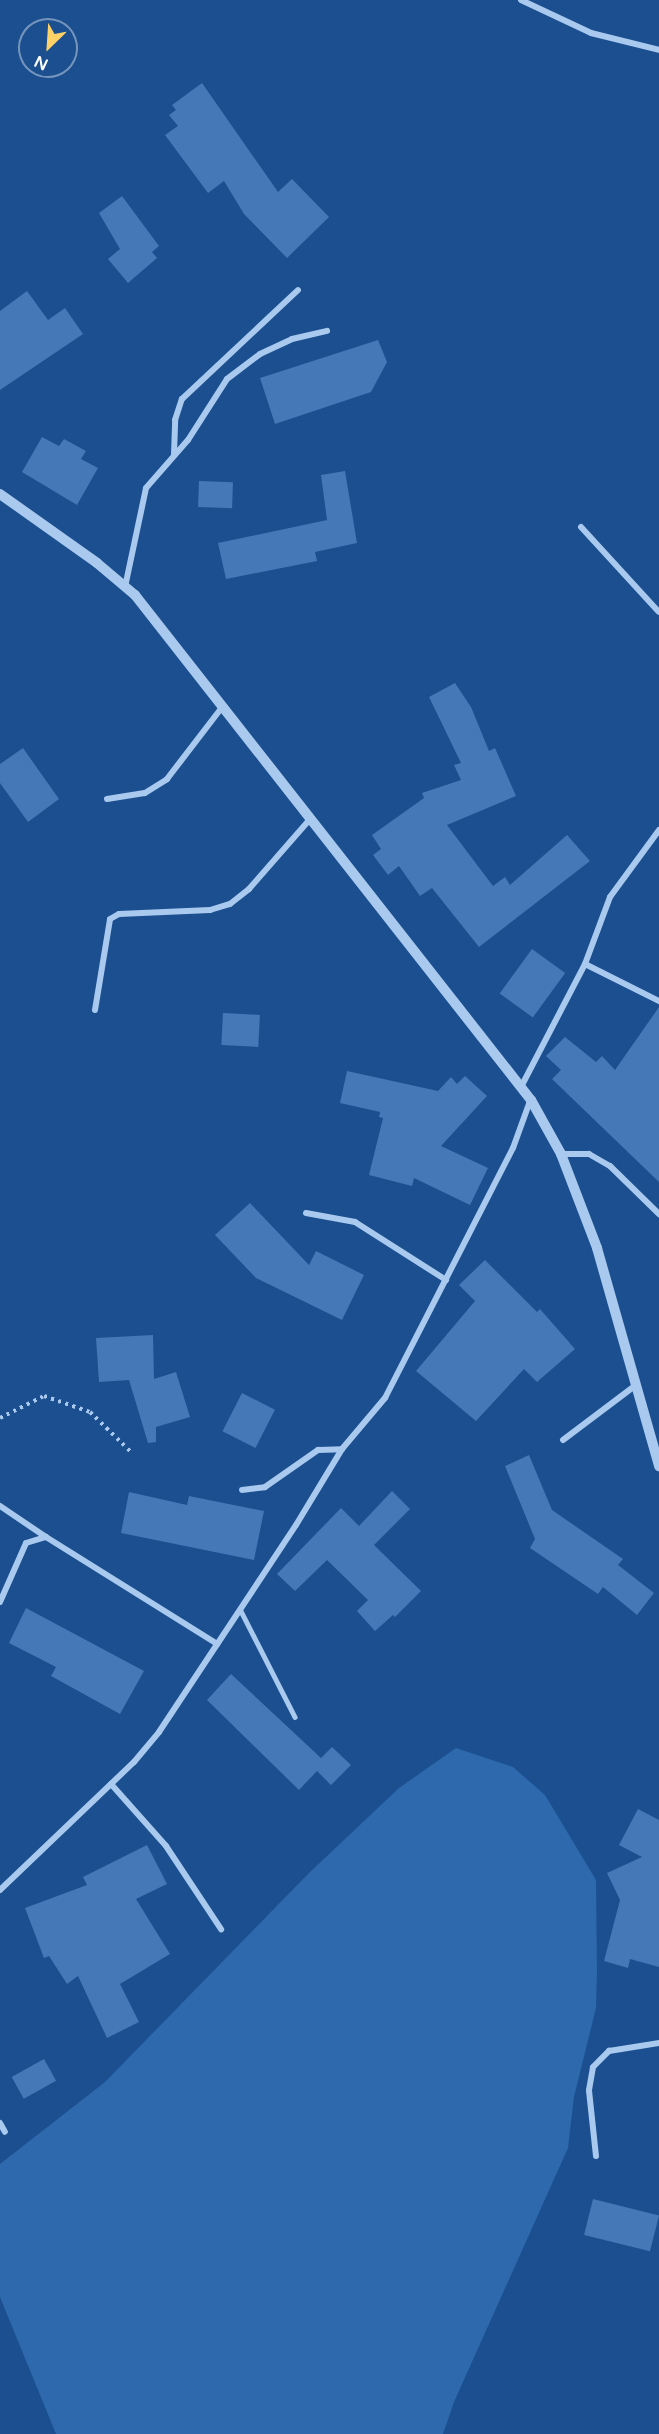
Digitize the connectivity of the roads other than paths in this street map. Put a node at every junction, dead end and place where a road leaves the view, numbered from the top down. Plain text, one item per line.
1 (521, 0) edge
2 (659, 50) edge
3 (298, 290) dead end
4 (327, 331) dead end
5 (174, 454) junction
6 (0, 494) edge
7 (581, 527) dead end
8 (125, 587) junction
9 (659, 612) edge
10 (224, 706) junction
11 (107, 799) dead end
12 (310, 819) junction
13 (659, 830) edge
14 (585, 964) junction
15 (659, 1001) edge
16 (95, 1010) dead end
17 (521, 1086) junction
18 (531, 1100) junction
19 (561, 1154) junction
20 (306, 1213) dead end
21 (659, 1214) edge
22 (446, 1280) junction
23 (636, 1384) junction
24 (563, 1440) dead end
25 (342, 1449) junction
26 (659, 1466) edge
27 (242, 1490) dead end
28 (0, 1506) edge
29 (46, 1537) junction
30 (0, 1602) edge
31 (240, 1609) junction
32 (216, 1644) junction
33 (295, 1717) dead end
34 (111, 1784) junction
35 (0, 1890) edge
36 (221, 1929) dead end
37 (659, 2043) edge
38 (0, 2123) edge
39 (5, 2132) dead end
40 (596, 2156) dead end

1 - 2 street
3 - 5 street
4 - 5 street
5 - 8 street
6 - 8 street
7 - 9 street
8 - 10 street
10 - 11 street
10 - 12 street
12 - 16 street
12 - 17 street
13 - 14 street
14 - 15 street
14 - 17 street
17 - 18 street
18 - 19 street
18 - 22 street
19 - 21 street
19 - 23 street
20 - 22 street
22 - 25 street
23 - 24 street
23 - 26 street
25 - 27 street
25 - 31 street
28 - 29 street
29 - 30 street
29 - 32 street
31 - 32 street
31 - 33 lane
32 - 34 street
34 - 35 street
34 - 36 street
37 - 40 street
38 - 39 street

